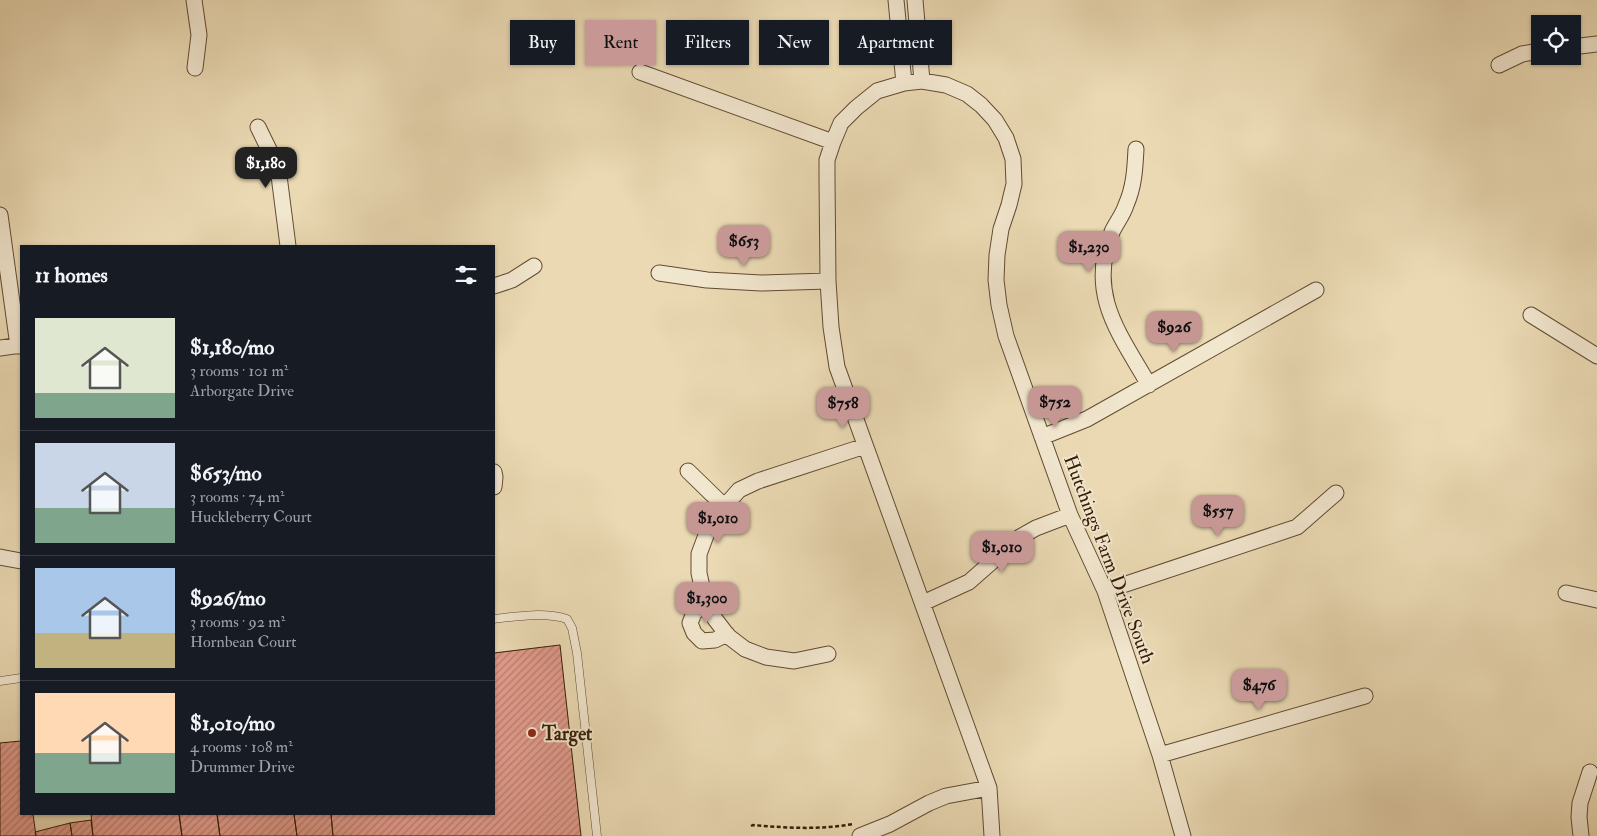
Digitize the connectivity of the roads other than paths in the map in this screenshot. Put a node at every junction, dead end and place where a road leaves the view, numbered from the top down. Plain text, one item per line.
1 (194, 0) edge
2 (896, 0) edge
3 (915, 0) edge
4 (1597, 44) edge
5 (1581, 46) edge
6 (1531, 52) edge
7 (1498, 65) dead end
8 (195, 68) dead end
9 (640, 72) dead end
10 (922, 81) junction
11 (904, 83) junction
12 (258, 127) dead end
13 (833, 142) junction
14 (1136, 149) dead end
15 (0, 215) edge
16 (288, 245) edge
17 (534, 266) dead end
18 (659, 273) dead end
19 (828, 281) junction
20 (495, 286) edge
21 (1316, 290) dead end
22 (1531, 315) dead end
23 (20, 346) edge
24 (0, 348) edge
25 (1597, 356) edge
26 (1149, 385) junction
27 (1042, 437) junction
28 (865, 446) junction
29 (688, 471) dead end
30 (1336, 493) dead end
31 (724, 506) junction
32 (1070, 515) junction
33 (0, 557) edge
34 (20, 561) edge
35 (1105, 591) junction
36 (1566, 593) dead end
37 (1597, 600) edge
38 (707, 602) junction
39 (923, 603) junction
40 (495, 619) edge
41 (727, 634) junction
42 (828, 654) dead end
43 (20, 678) edge
44 (0, 681) edge
45 (1365, 696) dead end
46 (1160, 755) junction
47 (1590, 772) dead end
48 (989, 788) junction
49 (859, 829) edge
50 (597, 836) edge
51 (992, 836) edge
52 (1183, 836) edge
53 (1581, 836) edge

1 - 8 street
2 - 11 street
3 - 10 street
4 - 5 street
6 - 7 street
9 - 13 street
10 - 11 street, Hutchings Farm Drive South
10 - 27 street, Hutchings Farm Drive South
11 - 13 street, Hutchings Farm Drive South
12 - 16 street
13 - 19 street, Hutchings Farm Drive South
14 - 26 street
15 - 23 street
17 - 20 street
18 - 19 street
19 - 28 street, Hutchings Farm Drive South
21 - 26 street
22 - 25 street
23 - 24 street
26 - 27 street
27 - 32 street, Hutchings Farm Drive South
28 - 31 street
28 - 39 street, Hutchings Farm Drive South
29 - 31 street
30 - 35 street
31 - 38 street
32 - 35 street, Hutchings Farm Drive South
32 - 39 street
33 - 34 street
35 - 46 street, Hutchings Farm Drive South
36 - 37 street
38 - 41 street
38 - 41 street
39 - 48 street, Hutchings Farm Drive South
40 - 50 lane
41 - 42 street
43 - 44 lane
45 - 46 street
46 - 52 street, Hutchings Farm Drive South
47 - 53 street
48 - 49 street
48 - 51 street, Hutchings Farm Drive South

